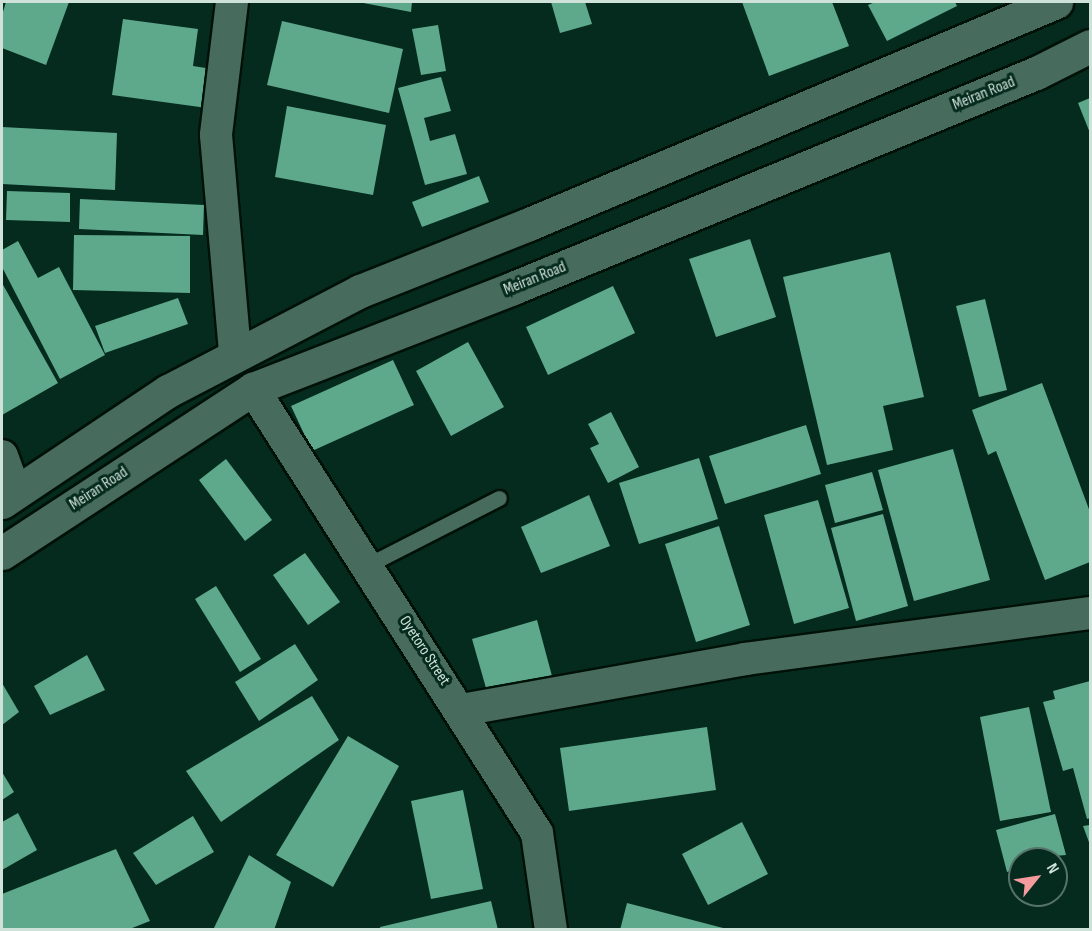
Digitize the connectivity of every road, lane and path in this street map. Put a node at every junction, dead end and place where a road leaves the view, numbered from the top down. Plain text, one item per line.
1 (232, 2) edge
2 (1056, 2) edge
3 (1090, 46) edge
4 (235, 352) junction
5 (253, 389) junction
6 (2, 456) edge
7 (8, 497) edge
8 (499, 498) dead end
9 (2, 553) edge
10 (368, 565) junction
11 (1090, 613) edge
12 (462, 710) junction
13 (551, 930) edge

1 - 4 street
2 - 4 main road
3 - 5 main road, Meiran Road
4 - 7 main road
5 - 9 main road, Meiran Road
5 - 10 street, Oyetoro Street
6 - 7 street
8 - 10 lane
10 - 12 street, Oyetoro Street
11 - 12 street
12 - 13 street, Oyetoro Street

